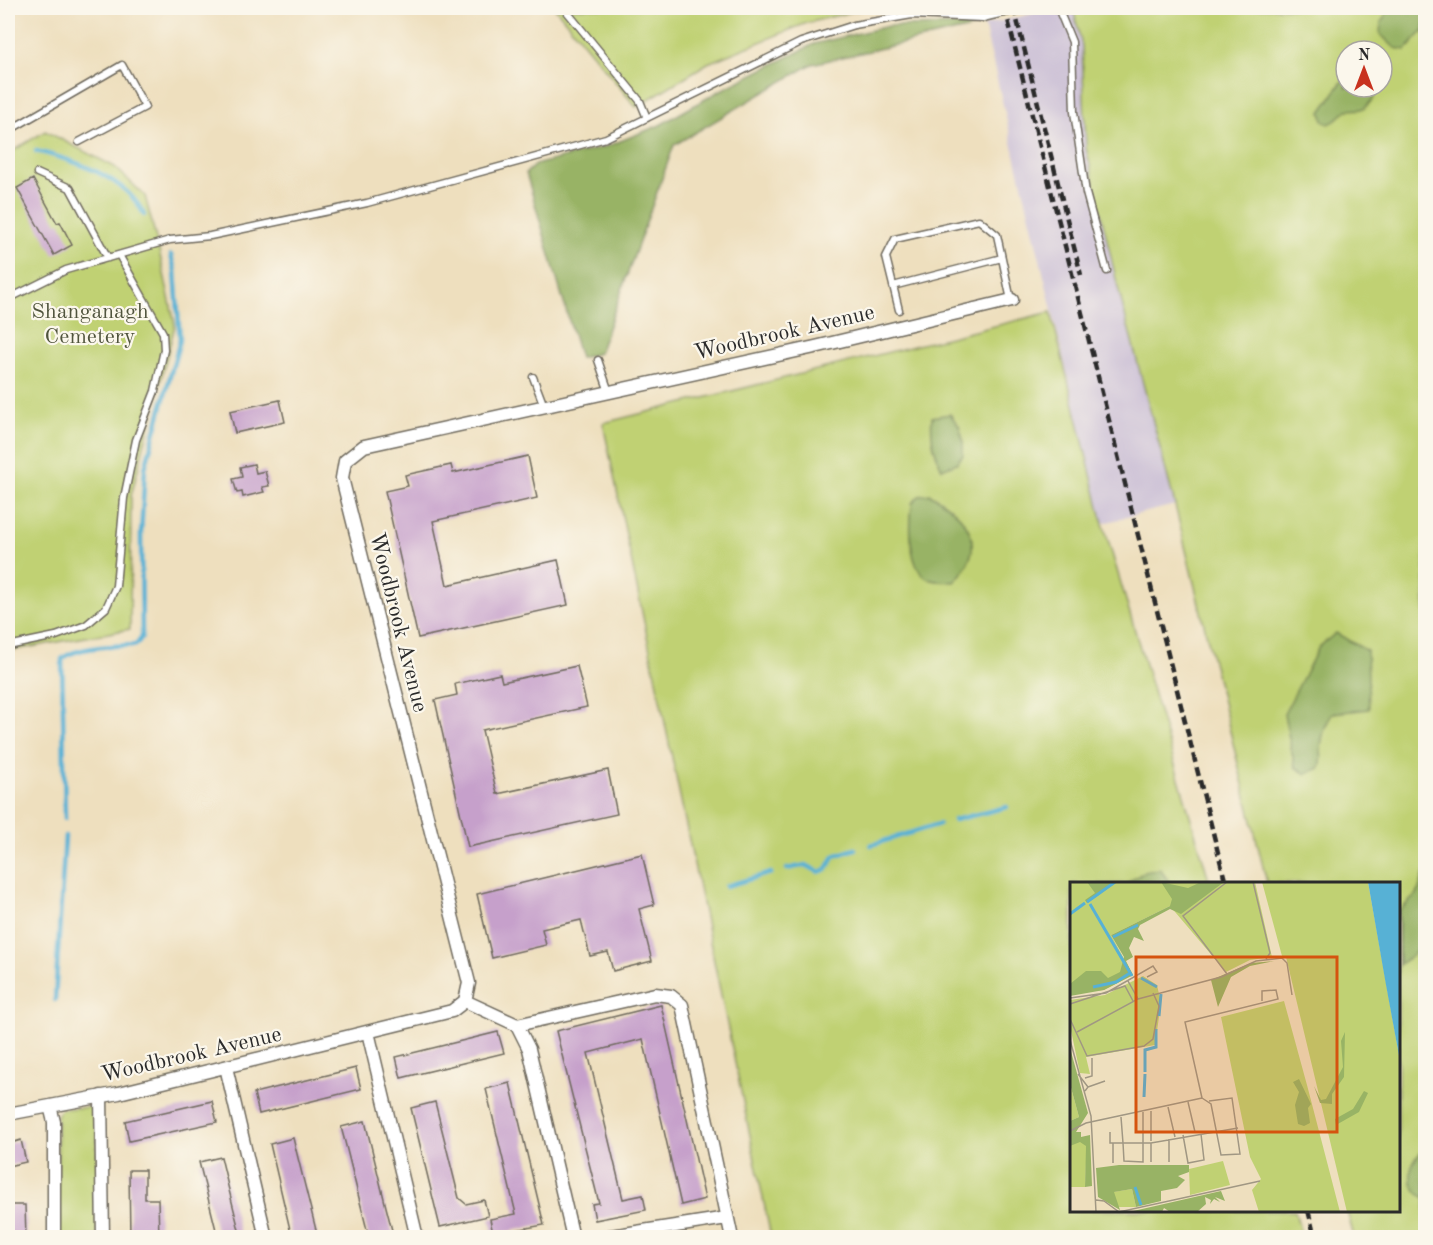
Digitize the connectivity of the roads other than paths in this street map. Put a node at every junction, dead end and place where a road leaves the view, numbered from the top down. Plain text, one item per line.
1 (564, 8) edge
2 (934, 8) edge
3 (1025, 8) edge
4 (1054, 8) edge
5 (912, 15) junction
6 (647, 118) junction
7 (8, 131) edge
8 (80, 142) dead end
9 (37, 173) dead end
10 (119, 255) junction
11 (108, 258) junction
12 (1002, 258) junction
13 (1107, 271) dead end
14 (8, 285) edge
15 (893, 286) junction
16 (11, 298) edge
17 (1011, 300) joint
18 (899, 310) dead end
19 (598, 360) dead end
20 (533, 377) dead end
21 (609, 392) junction
22 (544, 406) junction
23 (8, 646) edge
24 (465, 1001) junction
25 (517, 1025) junction
26 (368, 1032) junction
27 (226, 1067) junction
28 (101, 1096) junction
29 (50, 1106) junction
30 (8, 1114) edge
31 (727, 1218) junction
32 (54, 1238) edge
33 (102, 1238) edge
34 (266, 1238) edge
35 (417, 1238) edge
36 (573, 1238) edge
37 (598, 1238) edge
38 (732, 1238) edge

1 - 6 lane
2 - 5 lane
3 - 5 lane, bridge
4 - 13 lane
5 - 6 lane
6 - 10 lane
7 - 8 lane
9 - 11 lane
10 - 11 lane
10 - 23 lane
11 - 16 lane
12 - 15 lane
12 - 15 lane
12 - 17 lane
14 - 16 lane
15 - 18 lane
17 - 21 street, Woodbrook Avenue
19 - 21 lane
20 - 22 lane
21 - 22 street, Woodbrook Avenue
22 - 24 street, Woodbrook Avenue
24 - 25 street
24 - 26 street, Woodbrook Avenue
25 - 31 street
25 - 36 street
26 - 27 street, Woodbrook Avenue
26 - 35 street
27 - 28 street, Woodbrook Avenue
27 - 34 street
28 - 29 street, Woodbrook Avenue
28 - 33 street
29 - 30 street, Woodbrook Avenue
29 - 32 street
31 - 37 street
31 - 38 street

